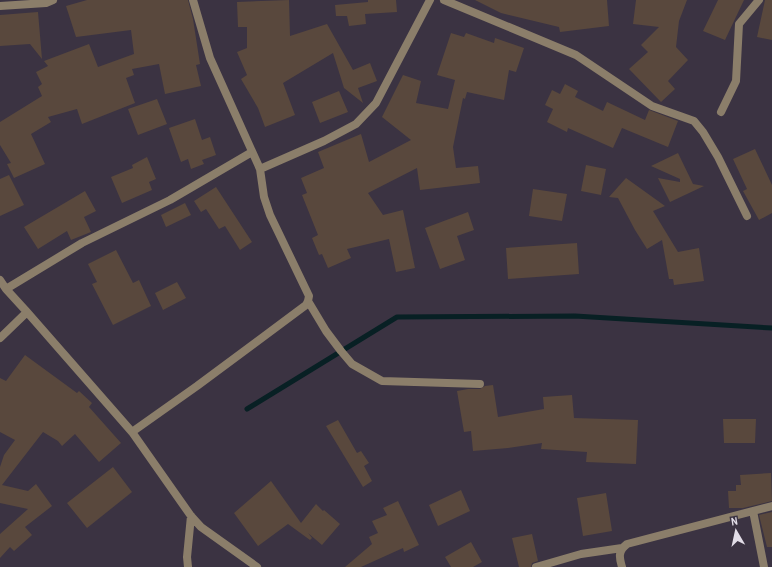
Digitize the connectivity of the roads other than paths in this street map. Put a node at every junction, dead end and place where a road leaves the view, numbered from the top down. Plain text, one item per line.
1 (54, 0) edge
2 (193, 0) edge
3 (430, 0) edge
4 (444, 0) edge
5 (759, 0) edge
6 (0, 6) edge
7 (721, 112) dead end
8 (252, 152) junction
9 (260, 169) junction
10 (747, 216) dead end
11 (0, 280) edge
12 (6, 289) junction
13 (308, 301) junction
14 (27, 312) junction
15 (0, 338) edge
16 (480, 384) dead end
17 (132, 432) junction
18 (772, 506) edge
19 (752, 511) junction
20 (191, 516) junction
21 (622, 548) junction
22 (188, 567) edge
23 (257, 567) edge
24 (536, 567) edge
25 (622, 567) edge
26 (764, 567) edge

1 - 6 street
2 - 8 street
3 - 9 street
4 - 10 street
5 - 7 street
8 - 9 street
8 - 12 street
9 - 13 street
11 - 12 street
12 - 14 street
13 - 16 street
13 - 17 street
14 - 15 street
14 - 17 street
17 - 20 street
18 - 19 street
19 - 21 street
19 - 26 street
20 - 22 street
20 - 23 street
21 - 24 street
21 - 25 street

